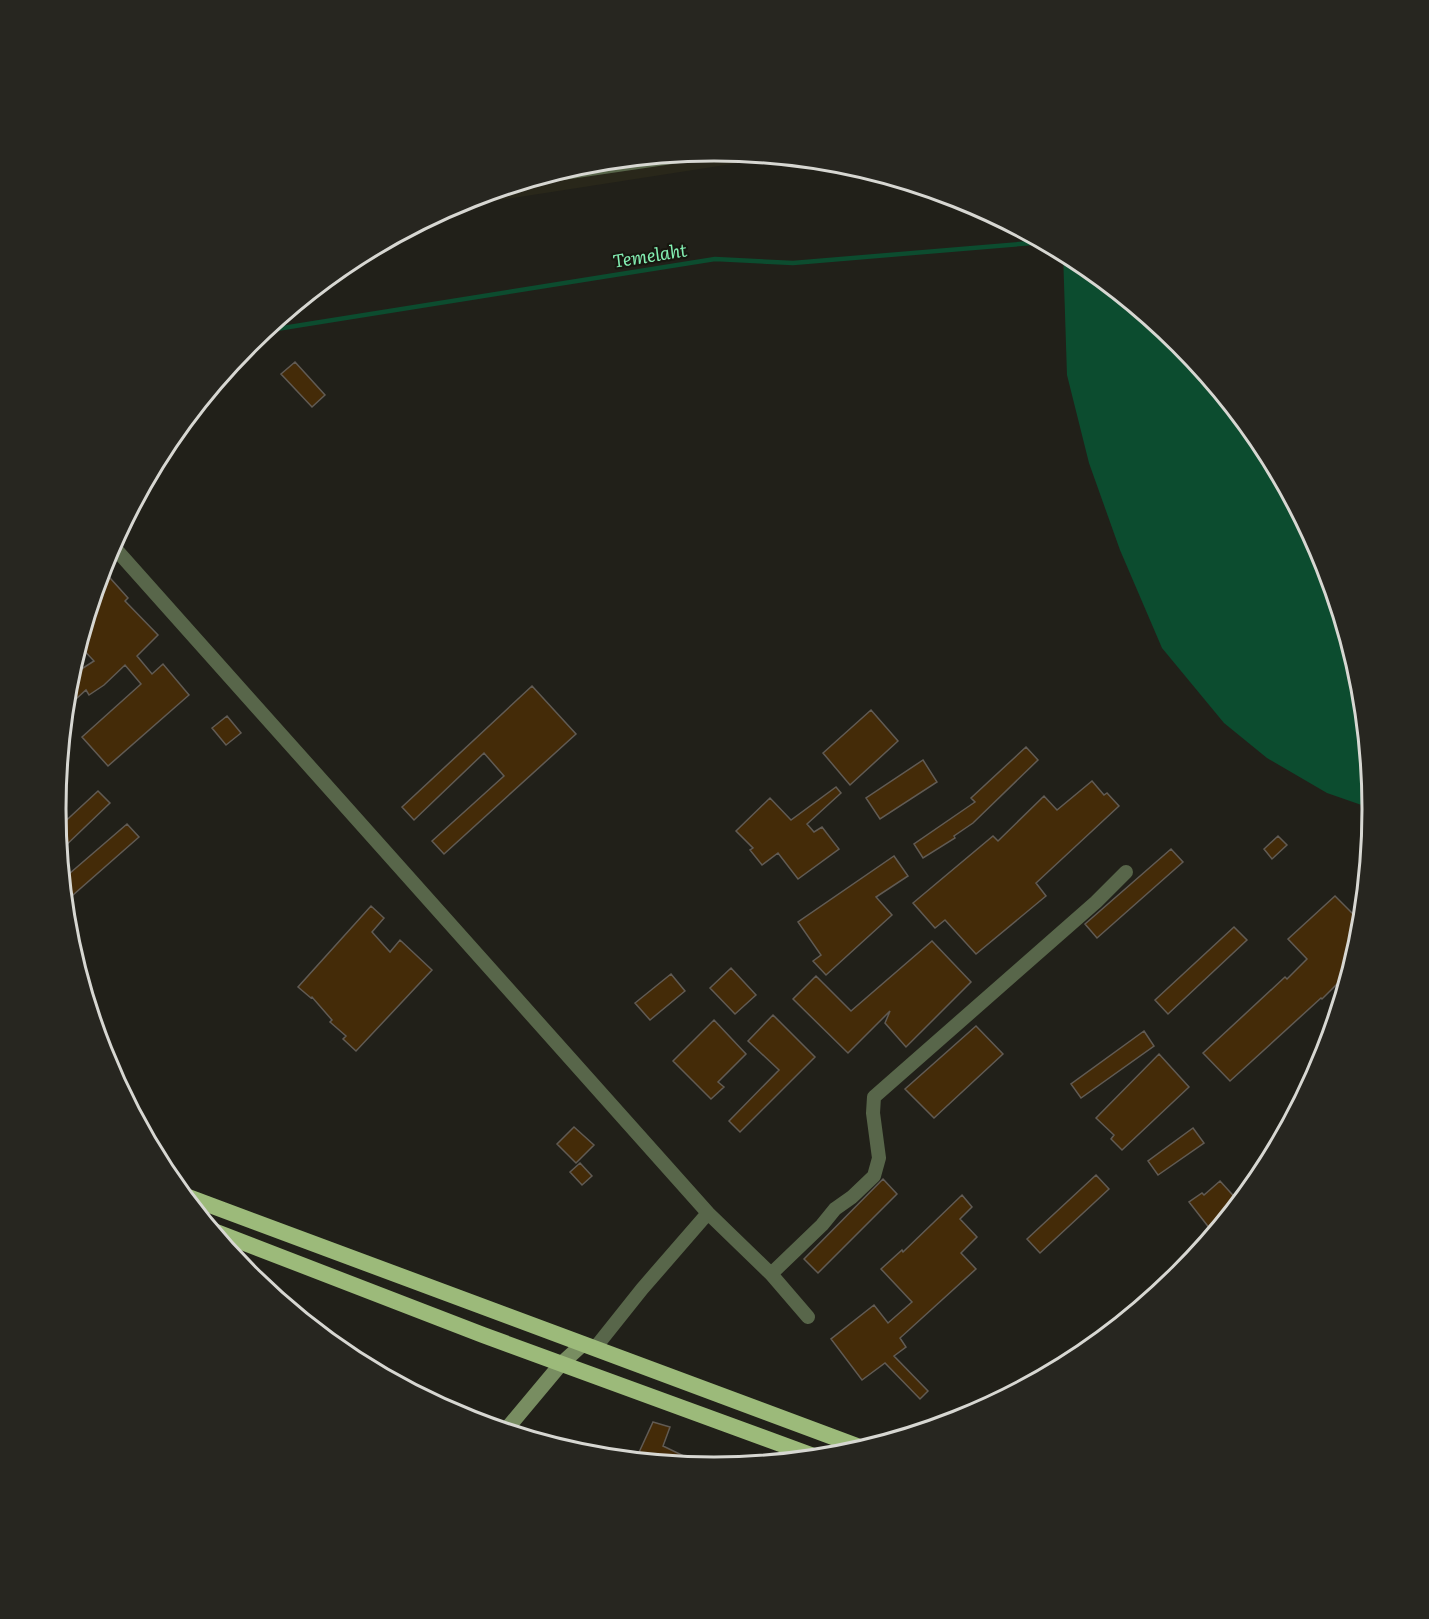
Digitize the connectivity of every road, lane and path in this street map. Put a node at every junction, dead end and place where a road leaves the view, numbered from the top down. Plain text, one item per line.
1 (119, 553) edge
2 (1126, 872) dead end
3 (197, 1200) edge
4 (708, 1213) junction
5 (226, 1236) edge
6 (771, 1274) junction
7 (808, 1317) dead end
8 (589, 1346) junction
9 (561, 1364) junction
10 (510, 1425) edge
11 (851, 1444) edge
12 (802, 1452) edge

1 - 4 street
2 - 6 street
3 - 8 highway
4 - 6 street
4 - 8 street
5 - 9 highway
6 - 7 street
8 - 9 main road
8 - 11 highway
9 - 10 main road
9 - 12 highway

